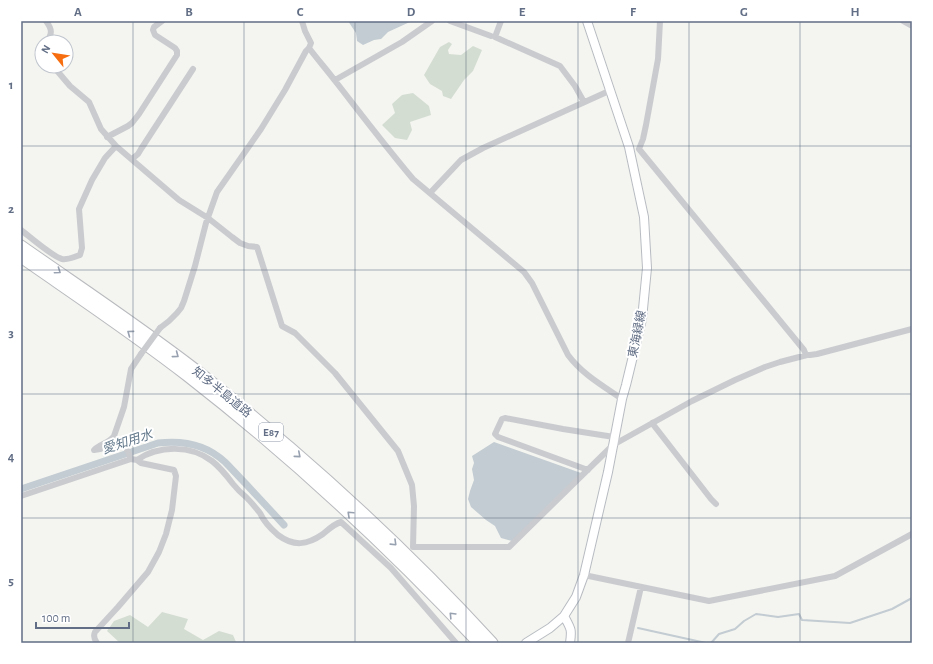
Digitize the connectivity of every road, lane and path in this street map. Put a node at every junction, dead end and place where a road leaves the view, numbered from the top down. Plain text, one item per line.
1 (46, 21) edge
2 (162, 21) edge
3 (302, 21) edge
4 (432, 21) edge
5 (450, 21) edge
6 (501, 21) edge
7 (587, 21) edge
8 (660, 21) edge
9 (903, 21) edge
10 (912, 26) edge
11 (50, 34) edge
12 (491, 36) dead end
13 (309, 48) junction
14 (193, 69) dead end
15 (60, 74) edge
16 (335, 80) junction
17 (609, 91) junction
18 (584, 102) junction
19 (107, 137) junction
20 (116, 146) junction
21 (639, 150) junction
22 (630, 151) junction
23 (132, 159) junction
24 (430, 193) junction
25 (208, 218) junction
26 (21, 230) edge
27 (23, 253) edge
28 (912, 329) edge
29 (806, 355) junction
30 (622, 399) junction
31 (652, 423) junction
32 (614, 441) junction
33 (134, 459) junction
34 (588, 470) junction
35 (21, 496) edge
36 (716, 504) dead end
37 (912, 534) edge
38 (584, 575) junction
39 (640, 587) junction
40 (564, 616) junction
41 (97, 643) edge
42 (456, 643) edge
43 (479, 643) edge
44 (492, 643) edge
45 (526, 643) edge
46 (570, 643) edge
47 (628, 643) edge

1 - 11 street
2 - 19 street
3 - 13 street
4 - 16 street
5 - 12 street
6 - 18 street
7 - 17 main road, 東海緑線
8 - 21 street
9 - 10 street
13 - 16 street
13 - 25 street
14 - 23 street
15 - 19 street
16 - 24 street
17 - 18 street
17 - 22 main road, 東海緑線
18 - 24 street
19 - 20 street
20 - 23 street
20 - 26 street
21 - 22 street
21 - 29 street
22 - 30 main road, 東海緑線
23 - 25 street
24 - 30 street
25 - 33 street, bridge
25 - 34 street
43 -> 27 highway, 知多半島道路 / E87
27 -> 44 highway, 知多半島道路 / E87
28 - 29 street
29 - 31 street
30 - 32 main road, 東海緑線
31 - 32 street
31 - 36 street
32 - 34 street
32 - 34 street
32 - 38 main road, 東海緑線
33 - 35 street
33 - 41 street
33 - 42 street
37 - 39 street
38 - 39 street
38 - 40 main road, 東海緑線
39 - 47 street
40 - 45 main road, 東海緑線
40 - 46 main road

